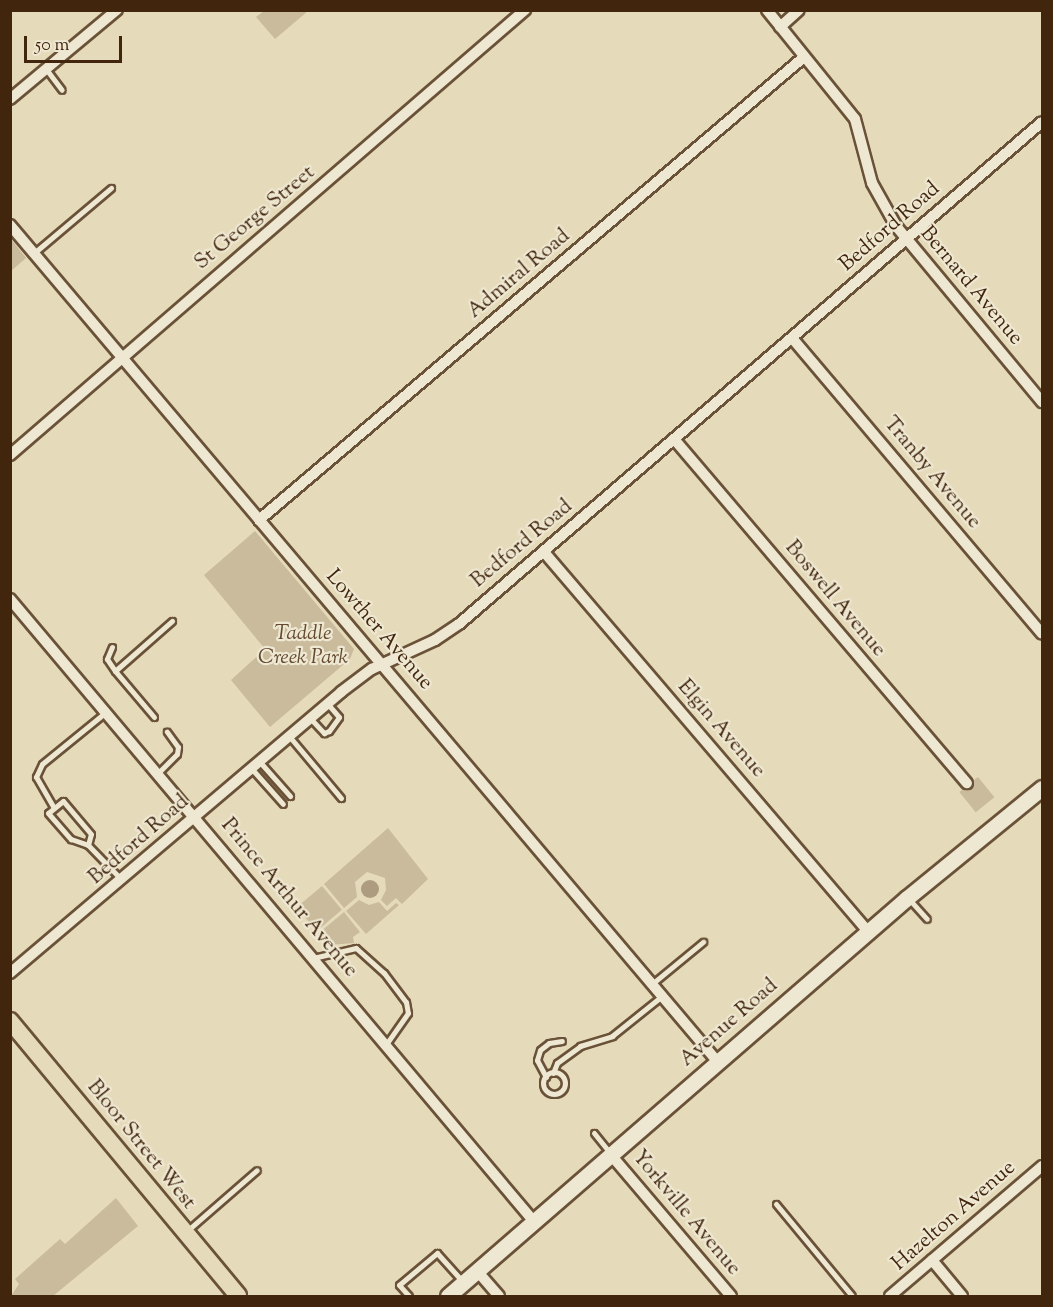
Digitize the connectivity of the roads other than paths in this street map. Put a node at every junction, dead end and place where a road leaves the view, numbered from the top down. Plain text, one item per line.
1 (117, 10) edge
2 (525, 10) edge
3 (767, 10) edge
4 (799, 10) edge
5 (780, 27) junction
6 (804, 57) junction
7 (46, 69) junction
8 (62, 90) dead end
9 (10, 99) edge
10 (1042, 122) edge
11 (111, 188) dead end
12 (10, 225) edge
13 (906, 239) junction
14 (34, 253) junction
15 (792, 338) junction
16 (121, 358) junction
17 (1042, 402) edge
18 (674, 440) junction
19 (10, 454) edge
20 (259, 520) junction
21 (544, 552) junction
22 (10, 599) edge
23 (172, 621) dead end
24 (1042, 634) edge
25 (112, 647) dead end
26 (383, 665) junction
27 (115, 671) junction
28 (327, 703) junction
29 (106, 712) junction
30 (154, 717) dead end
31 (310, 718) junction
32 (166, 732) dead end
33 (289, 736) junction
34 (255, 764) junction
35 (159, 772) junction
36 (967, 783) dead end
37 (1041, 792) edge
38 (290, 796) dead end
39 (341, 798) dead end
40 (283, 804) dead end
41 (54, 808) junction
42 (196, 816) junction
43 (88, 845) junction
44 (122, 880) junction
45 (907, 898) junction
46 (927, 919) dead end
47 (868, 932) junction
48 (704, 942) dead end
49 (313, 958) junction
50 (10, 974) edge
51 (653, 983) junction
52 (663, 995) junction
53 (10, 1021) edge
54 (562, 1041) dead end
55 (386, 1044) junction
56 (717, 1061) junction
57 (553, 1073) junction
58 (546, 1077) junction
59 (561, 1091) junction
60 (566, 1098) dead end
61 (594, 1133) dead end
62 (611, 1155) junction
63 (1042, 1166) edge
64 (257, 1170) dead end
65 (776, 1204) dead end
66 (535, 1223) junction
67 (184, 1233) junction
68 (932, 1260) junction
69 (478, 1272) junction
70 (464, 1283) junction
71 (238, 1296) edge
72 (409, 1296) edge
73 (448, 1296) edge
74 (499, 1296) edge
75 (731, 1296) edge
76 (852, 1296) edge
77 (890, 1296) edge
78 (962, 1296) edge

1 - 7 street
2 - 16 street, St George Street
3 - 5 street, Bernard Avenue
4 - 5 street
5 - 6 street, Bernard Avenue
6 - 13 street, Bernard Avenue
6 - 20 street, Admiral Road
7 - 8 lane
7 - 9 street
10 - 13 street, Bedford Road
11 - 14 lane
12 - 14 street, Lowther Avenue
13 - 15 street, Bedford Road
13 - 17 street, Bernard Avenue
14 - 16 street, Lowther Avenue
15 - 18 street, Bedford Road
15 - 24 street, Tranby Avenue
16 - 19 street, St George Street
16 - 20 street, Lowther Avenue
18 - 21 street, Bedford Road
18 - 36 street, Boswell Avenue
20 - 26 street, Lowther Avenue
21 - 26 street, Bedford Road
21 - 47 street, Elgin Avenue
22 - 29 street, Prince Arthur Avenue
23 - 27 lane
25 - 27 lane
26 - 28 street, Bedford Road
26 - 51 street, Lowther Avenue
27 - 30 lane
28 - 31 street, Bedford Road
28 - 31 lane
29 - 35 street, Prince Arthur Avenue
29 - 41 lane
31 - 33 street, Bedford Road
32 - 35 lane
33 - 34 street, Bedford Road
33 - 39 lane
34 - 38 lane
34 - 40 lane
34 - 42 street, Bedford Road
35 - 42 street, Prince Arthur Avenue
37 - 45 main road, Avenue Road
41 - 43 lane
41 - 43 lane
42 - 44 street, Bedford Road
42 - 49 street, Prince Arthur Avenue
43 - 44 lane
44 - 50 street, Bedford Road
45 - 46 lane
45 - 47 main road, Avenue Road
47 - 56 main road, Avenue Road
48 - 51 lane
49 - 55 street, Prince Arthur Avenue
49 - 55 lane
51 - 52 street, Lowther Avenue
52 - 56 street, Lowther Avenue
52 - 57 lane
53 - 67 main road, Bloor Street West
54 - 58 lane
55 - 66 street, Prince Arthur Avenue
56 - 62 main road, Avenue Road
57 - 58 lane
57 - 59 lane
58 - 59 lane
59 - 60 lane
61 - 62 lane
62 - 66 main road, Avenue Road
62 - 75 street, Yorkville Avenue
63 - 68 street, Hazelton Avenue
64 - 67 lane
65 - 76 lane
66 - 69 main road, Avenue Road
67 - 71 main road, Bloor Street West
68 - 77 street, Hazelton Avenue
68 - 78 street
69 - 70 main road, Avenue Road
69 - 74 street
70 - 72 lane
70 - 73 main road, Avenue Road

